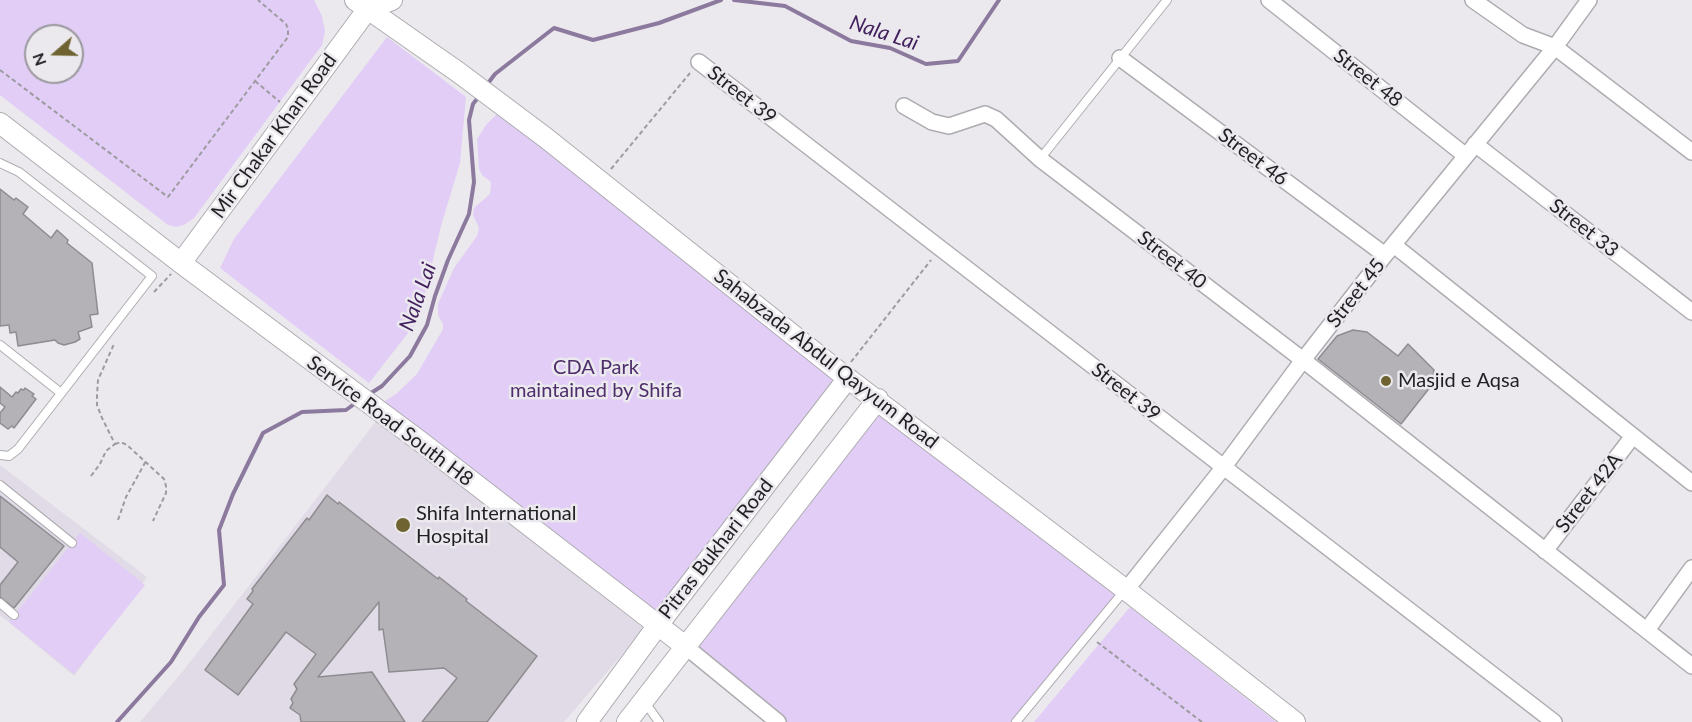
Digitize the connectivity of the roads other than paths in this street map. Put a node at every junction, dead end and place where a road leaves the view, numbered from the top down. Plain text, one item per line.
1 (392, 0) edge
2 (1167, 0) edge
3 (1269, 0) edge
4 (1473, 0) edge
5 (1589, 0) edge
6 (363, 3) edge
7 (1555, 47) junction
8 (1120, 58) junction
9 (699, 62) road end
10 (904, 106) dead end
11 (0, 123) edge
12 (1471, 150) junction
13 (1692, 152) edge
14 (1040, 159) junction
15 (0, 163) edge
16 (1390, 251) junction
17 (181, 263) junction
18 (1692, 312) edge
19 (0, 345) edge
20 (1303, 360) junction
21 (845, 376) junction
22 (62, 393) junction
23 (878, 399) junction
24 (1633, 436) junction
25 (0, 455) edge
26 (1223, 468) junction
27 (1692, 483) edge
28 (0, 485) edge
29 (72, 543) dead end
30 (1545, 551) junction
31 (1692, 568) edge
32 (1126, 590) junction
33 (0, 603) edge
34 (14, 615) dead end
35 (658, 625) junction
36 (1647, 630) junction
37 (685, 646) junction
38 (1692, 666) edge
39 (644, 701) junction
40 (587, 722) edge
41 (627, 722) edge
42 (659, 722) edge
43 (778, 722) edge
44 (1016, 722) edge
45 (1295, 722) edge
46 (1554, 722) edge

1 - 6 street
2 - 8 lane
3 - 12 street, Street 48
4 - 7 street
5 - 7 street, Street 45
6 - 17 street, Mir Chakar Khan Road
6 - 21 street, Sahabzada Abdul Qayyum Road
7 - 12 street, Street 45
7 - 13 street
8 - 14 lane
8 - 16 street, Street 46
9 - 26 street, Street 39
10 - 14 street, Street 40
11 - 17 street, Service Road South H8
12 - 16 street, Street 45
12 - 18 street, Street 33
14 - 20 street, Street 40
15 - 22 lane
16 - 20 street, Street 45
16 - 24 street, Street 46
17 - 35 street, Service Road South H8
19 - 22 lane
20 - 26 street, Street 45
20 - 30 street, Street 40
21 - 23 street, Sahabzada Abdul Qayyum Road
21 - 35 street, Pitras Bukhari Road
22 - 25 lane
23 - 32 street, Sahabzada Abdul Qayyum Road
23 - 37 street, Pitras Bukhari Road
24 - 27 street, Street 46
24 - 30 street, Street 42A
26 - 32 street, Street 45
26 - 46 street, Street 39
28 - 29 lane
30 - 36 street, Street 40
31 - 36 street
32 - 44 lane
32 - 45 street, Sahabzada Abdul Qayyum Road
33 - 34 lane
35 - 37 street, Service Road South H8
35 - 40 street, Pitras Bukhari Road
36 - 38 street, Street 40
37 - 39 street, Pitras Bukhari Road
37 - 43 street, Service Road South H8
39 - 41 street, Pitras Bukhari Road
39 - 42 lane

